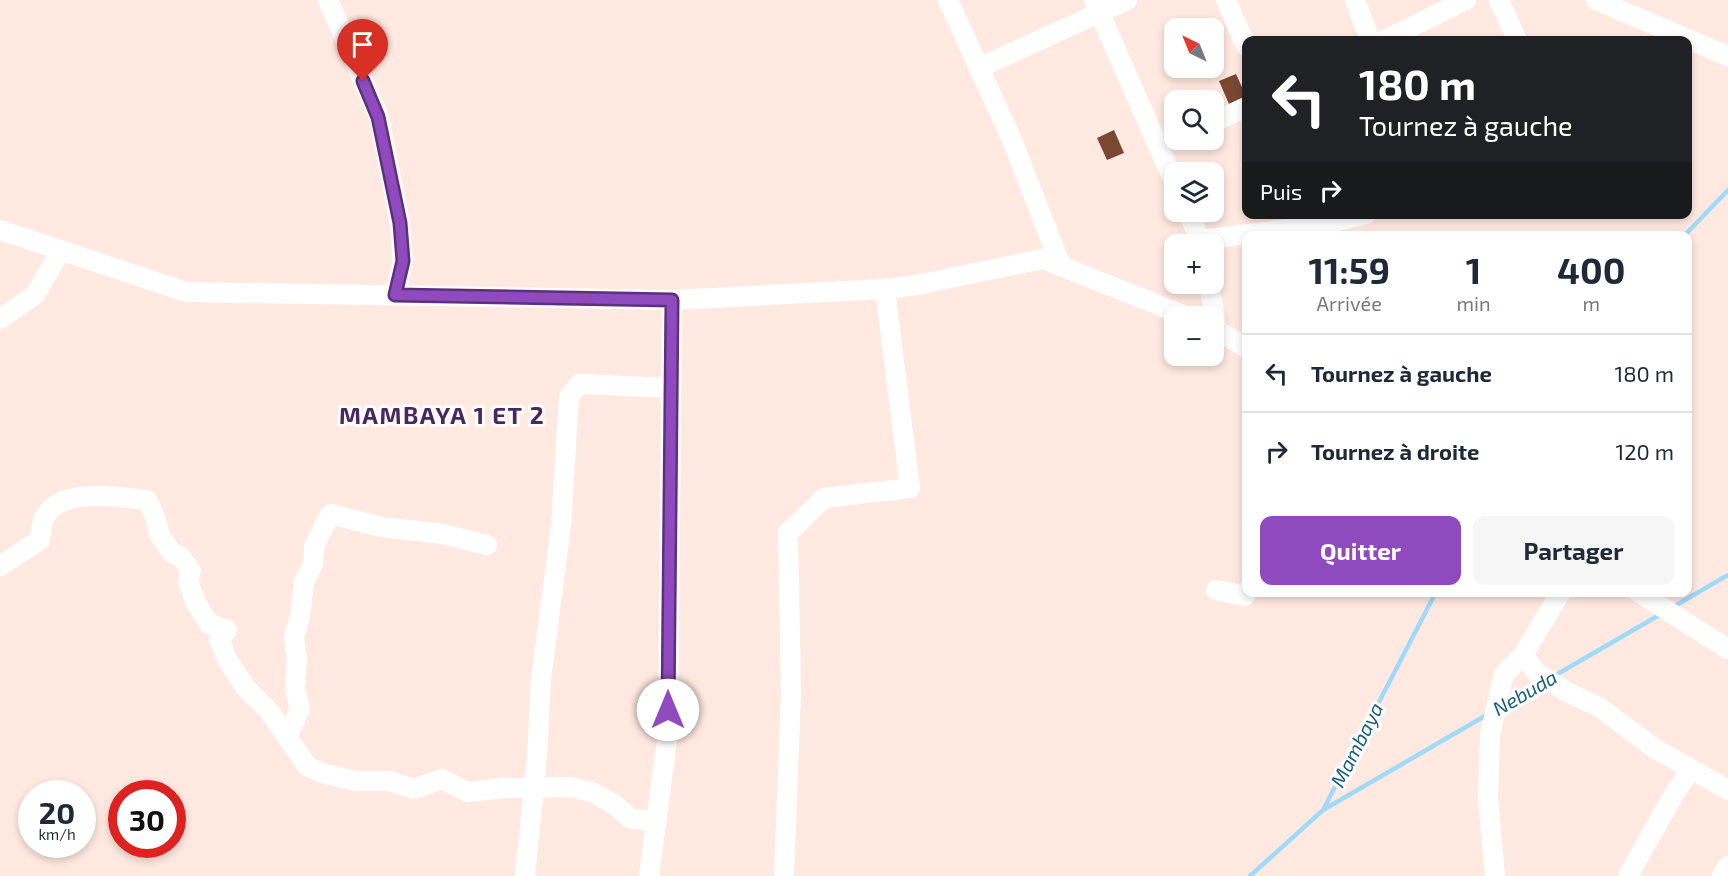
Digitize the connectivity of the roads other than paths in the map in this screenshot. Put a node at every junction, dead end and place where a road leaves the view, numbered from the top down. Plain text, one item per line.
1 (328, 0) edge
2 (948, 0) edge
3 (1127, 0) edge
4 (1226, 0) edge
5 (1354, 0) edge
6 (1466, 0) edge
7 (1499, 0) edge
8 (1596, 0) edge
9 (1097, 6) edge
10 (1368, 36) edge
11 (1393, 36) edge
12 (1515, 36) edge
13 (1681, 36) edge
14 (1242, 37) edge
15 (1692, 41) edge
16 (1728, 56) edge
17 (979, 68) junction
18 (1242, 110) edge
19 (1224, 118) edge
20 (1164, 139) edge
21 (1319, 220) edge
22 (0, 230) edge
23 (1260, 231) edge
24 (1242, 234) edge
25 (1224, 238) edge
26 (61, 250) junction
27 (1061, 266) junction
28 (885, 289) junction
29 (395, 295) junction
30 (672, 300) junction
31 (1164, 307) edge
32 (0, 318) edge
33 (1224, 335) edge
34 (1242, 346) edge
35 (671, 388) junction
36 (487, 545) dead end
37 (0, 566) edge
38 (1216, 590) dead end
39 (1242, 595) edge
40 (1558, 597) edge
41 (1646, 597) edge
42 (1728, 649) edge
43 (1523, 655) junction
44 (287, 737) junction
45 (1690, 770) junction
46 (534, 787) junction
47 (1728, 790) edge
48 (656, 820) junction
49 (1728, 866) edge
50 (525, 876) edge
51 (649, 876) edge
52 (784, 876) edge
53 (1495, 876) edge
54 (1628, 876) edge
55 (1722, 876) edge

1 - 29 street
2 - 17 street
3 - 9 street
4 - 14 street
5 - 10 street
6 - 11 street
7 - 12 street
8 - 13 street
9 - 17 street
9 - 20 street
15 - 16 street
17 - 27 street
18 - 19 street
21 - 23 street
22 - 26 street
24 - 25 street
26 - 29 street
26 - 32 street
27 - 28 street
27 - 31 street
28 - 30 street
28 - 52 street
29 - 30 street
30 - 35 street
33 - 34 street
35 - 46 street
35 - 48 street
36 - 44 street
37 - 44 street
38 - 39 street
40 - 43 street
41 - 42 street
43 - 45 street
43 - 53 street
44 - 46 street
45 - 47 street
45 - 54 street
46 - 48 street
46 - 50 street
48 - 51 street
49 - 55 street

